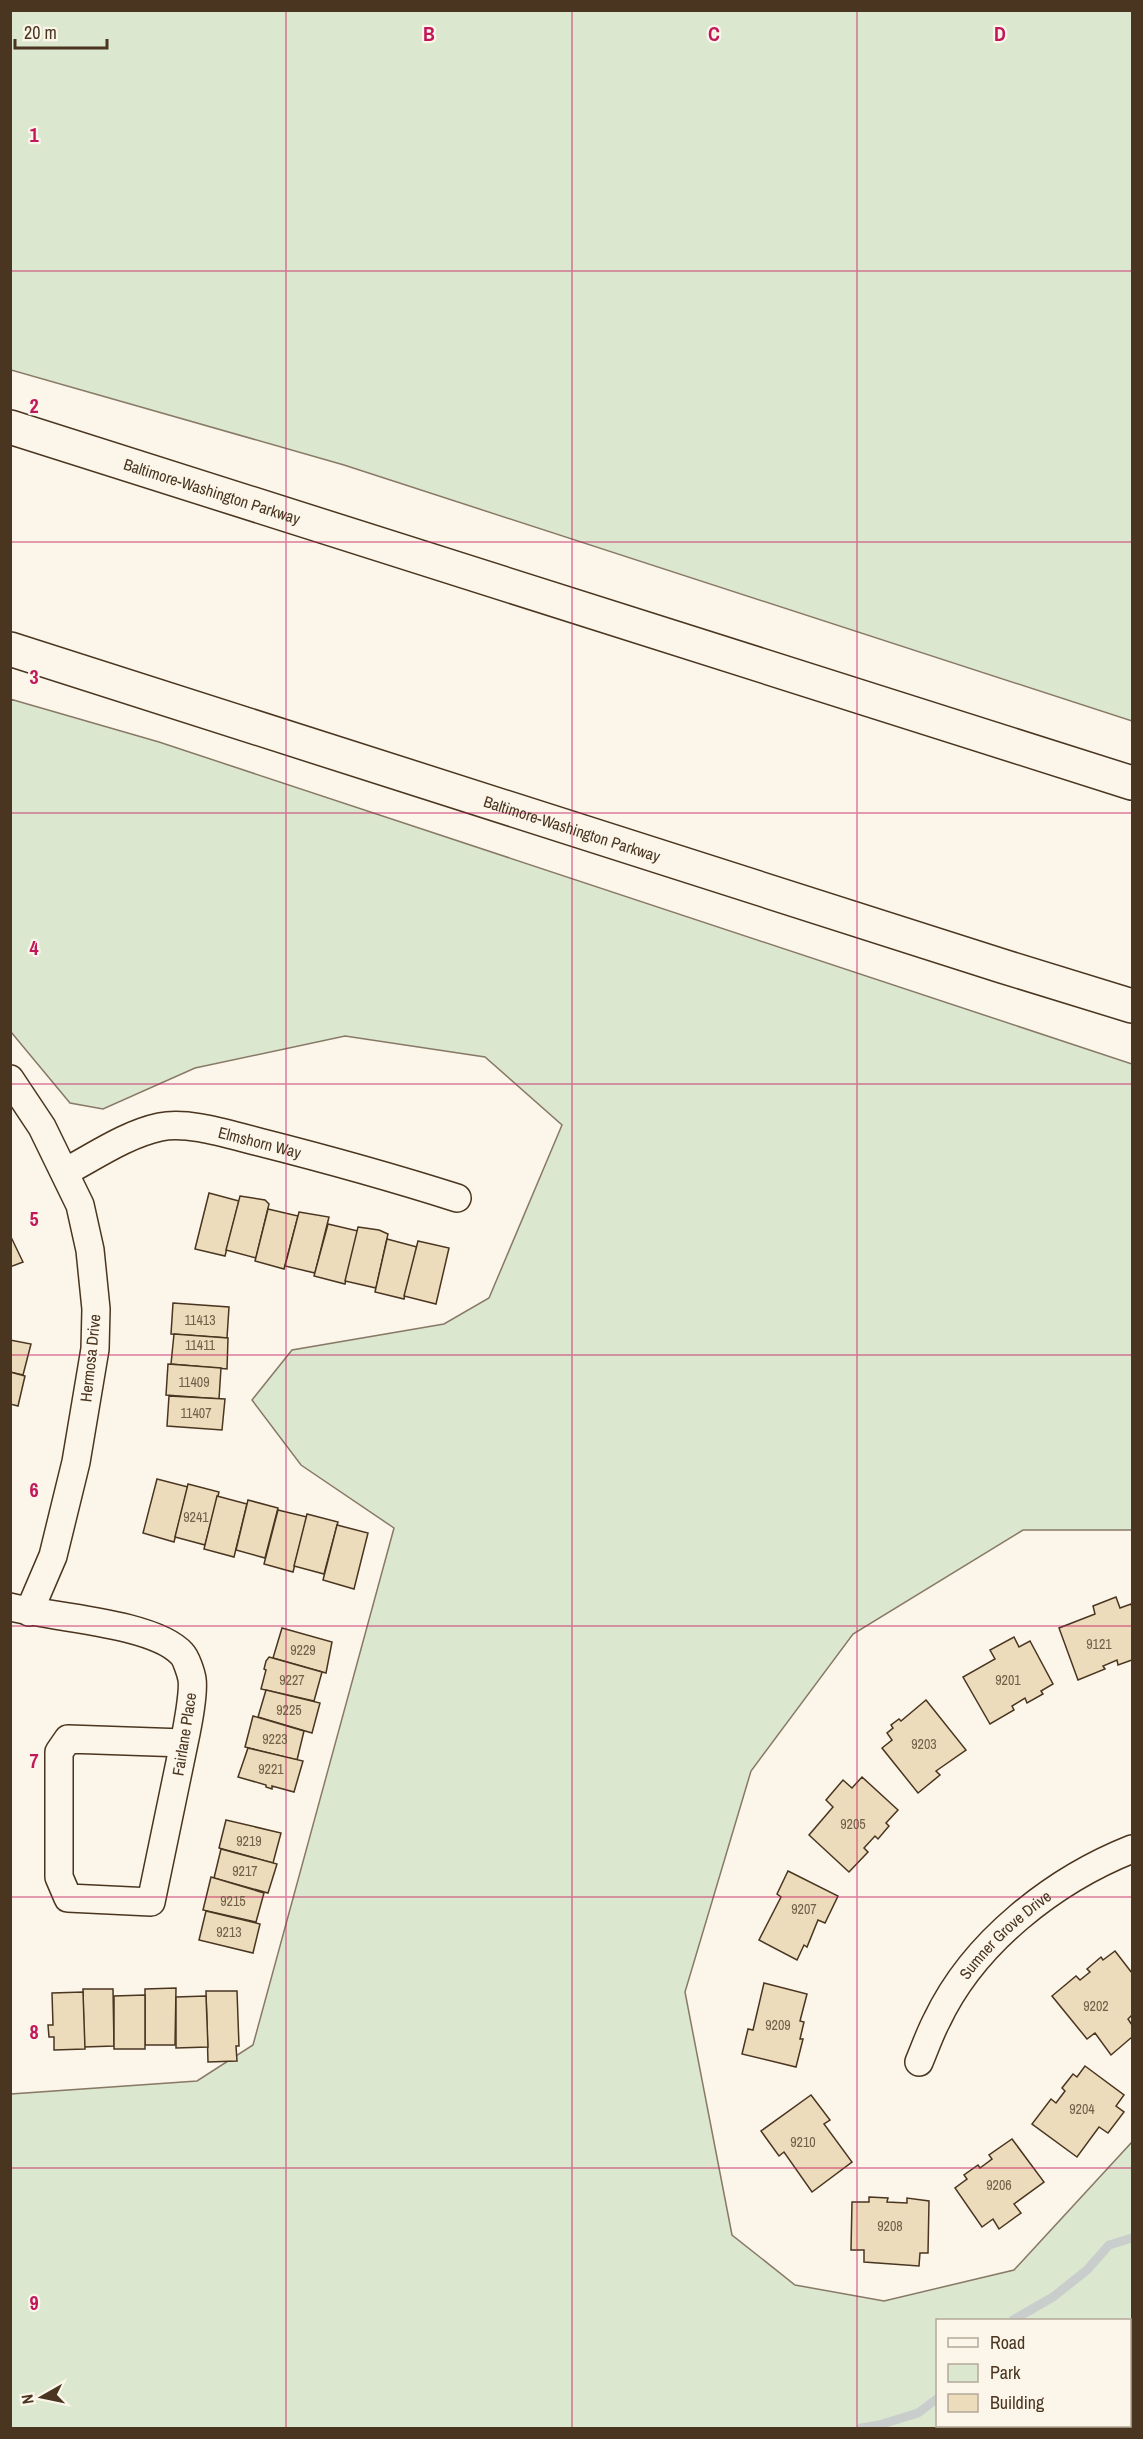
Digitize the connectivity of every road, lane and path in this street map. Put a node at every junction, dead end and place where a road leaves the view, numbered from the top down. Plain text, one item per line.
1 (10, 427) edge
2 (10, 649) edge
3 (1132, 783) edge
4 (1132, 1006) edge
5 (10, 1079) edge
6 (65, 1172) junction
7 (457, 1198) dead end
8 (20, 1610) edge
9 (184, 1743) junction
10 (1132, 1849) edge
11 (919, 2062) dead end

1 - 3 highway, Baltimore-Washington Parkway
2 - 4 highway, Baltimore-Washington Parkway
5 - 6 street, Hermosa Drive
6 - 7 street, Elmshorn Way
6 - 8 street, Hermosa Drive
8 - 9 street, Fairlane Place
9 - 9 street, Fairlane Place
10 - 11 street, Sumner Grove Drive

